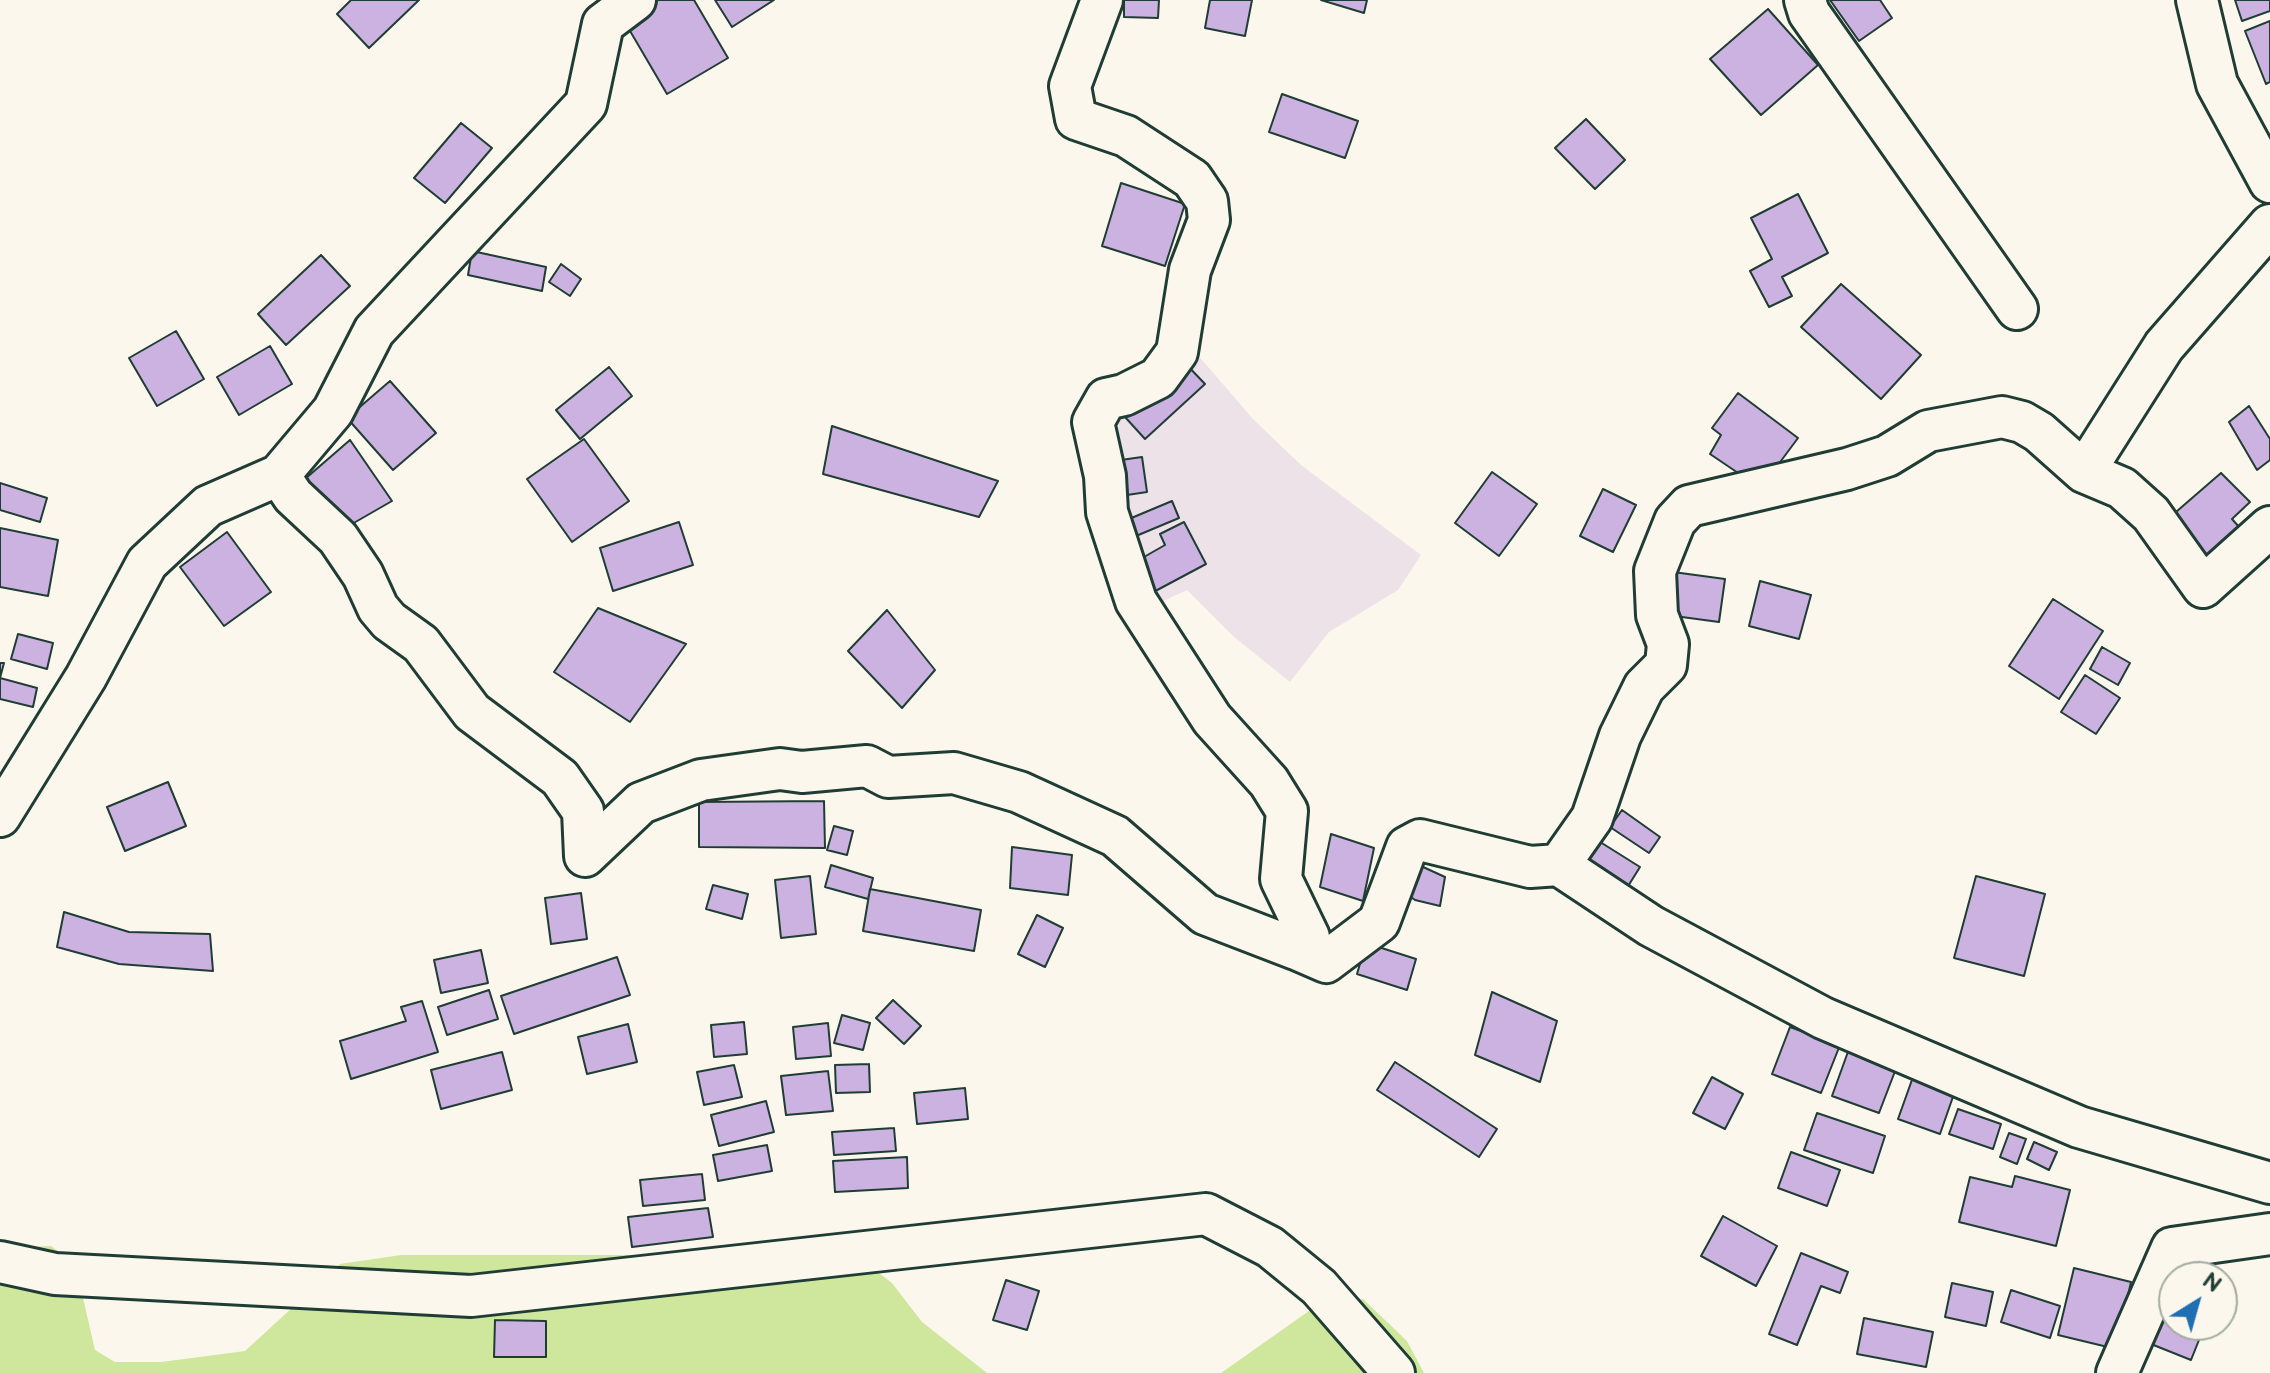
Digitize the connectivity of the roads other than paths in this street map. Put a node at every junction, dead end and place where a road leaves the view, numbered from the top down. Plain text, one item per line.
1 (1102, 0) edge
2 (1805, 0) edge
3 (2197, 0) edge
4 (620, 6) edge
5 (2270, 182) edge
6 (2270, 225) edge
7 (2017, 309) dead end
8 (2084, 472) junction
9 (279, 475) junction
10 (2270, 527) edge
11 (0, 816) edge
12 (1559, 865) junction
13 (1296, 949) junction
14 (2270, 1183) edge
15 (2270, 1234) edge
16 (0, 1262) edge
17 (1394, 1373) edge
18 (2117, 1373) edge

1 - 13 street
2 - 7 street
3 - 5 street
4 - 9 street
6 - 8 street
8 - 10 street
8 - 12 street
9 - 11 street
9 - 13 street
12 - 13 street
12 - 14 street
15 - 18 street
16 - 17 street

